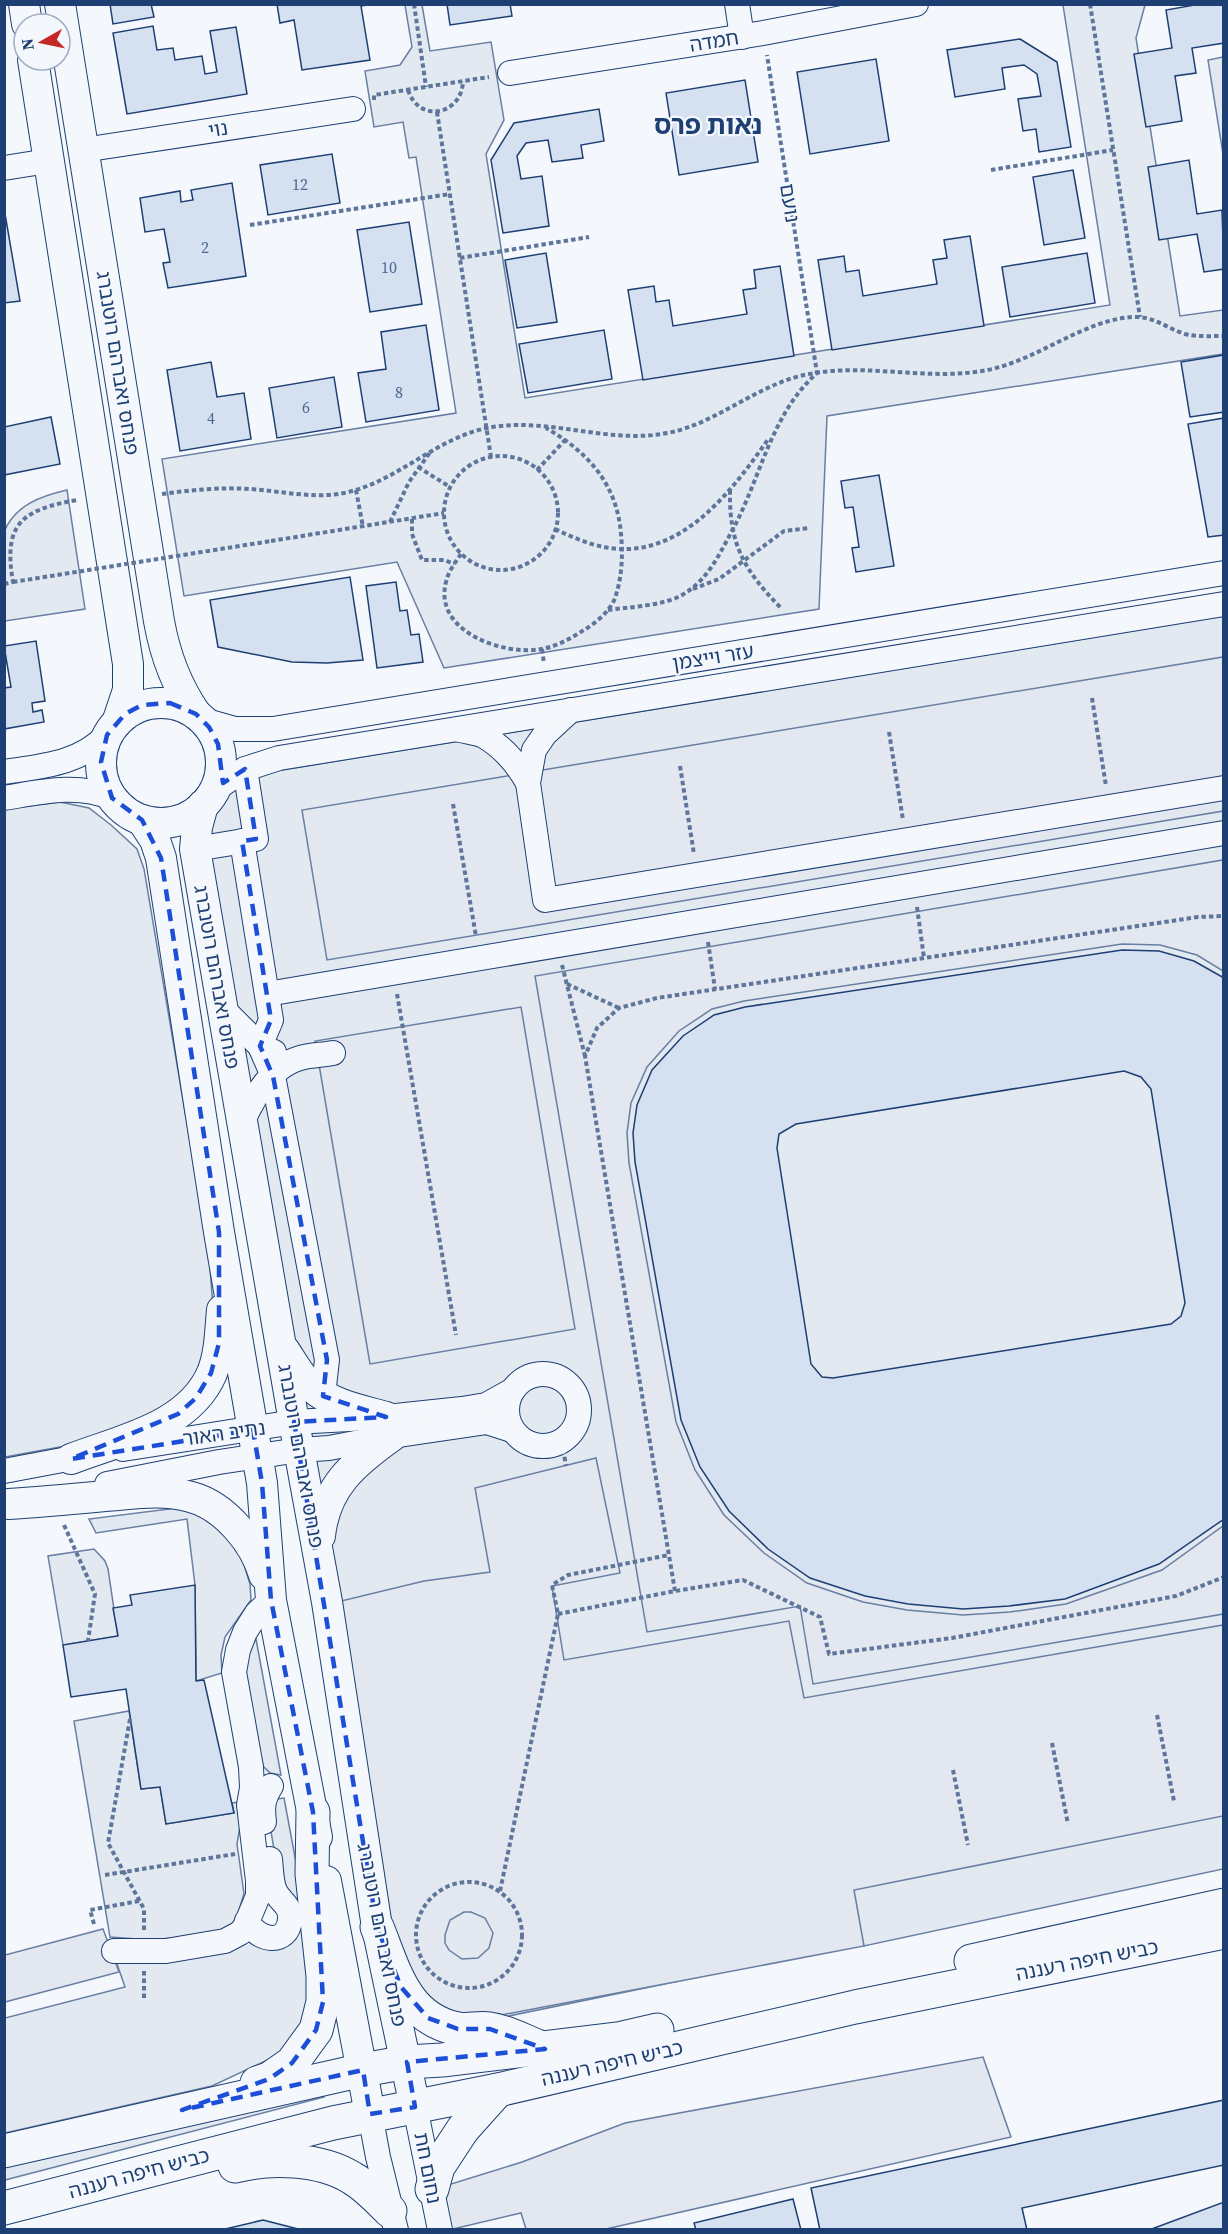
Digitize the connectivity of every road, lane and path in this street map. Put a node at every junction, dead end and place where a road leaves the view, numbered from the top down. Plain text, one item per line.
1 (60, 4) edge
2 (414, 4) edge
3 (737, 4) edge
4 (916, 4) edge
5 (1090, 4) edge
6 (753, 35) junction
7 (35, 72) edge
8 (510, 73) joint
9 (463, 81) junction
10 (426, 87) junction
11 (408, 90) junction
12 (353, 109) joint
13 (437, 111) junction
14 (84, 150) junction
15 (1113, 150) junction
16 (48, 161) junction
17 (4, 168) edge
18 (991, 170) dead end
19 (450, 194) junction
20 (250, 225) dead end
21 (589, 237) dead end
22 (460, 258) junction
23 (1140, 317) junction
24 (1224, 336) edge
25 (817, 373) junction
26 (545, 427) junction
27 (487, 428) junction
28 (775, 430) junction
29 (566, 439) junction
30 (436, 447) junction
31 (491, 457) junction
32 (418, 467) junction
33 (537, 470) junction
34 (450, 488) junction
35 (730, 489) junction
36 (356, 490) junction
37 (139, 497) junction
38 (102, 498) junction
39 (444, 513) junction
40 (412, 519) junction
41 (389, 523) junction
42 (363, 527) junction
43 (809, 528) dead end
44 (555, 529) junction
45 (732, 531) junction
46 (622, 549) junction
47 (460, 554) junction
48 (743, 562) junction
49 (454, 564) junction
50 (1224, 573) edge
51 (13, 582) junction
52 (4, 584) edge
53 (689, 590) junction
54 (1224, 604) edge
55 (781, 608) dead end
56 (608, 610) junction
57 (571, 710) junction
58 (200, 717) junction
59 (113, 727) junction
60 (455, 729) junction
61 (245, 769) junction
62 (4, 772) edge
63 (528, 783) junction
64 (1224, 788) edge
65 (4, 798) edge
66 (112, 798) junction
67 (209, 798) junction
68 (453, 804) dead end
69 (142, 820) junction
70 (1224, 832) edge
71 (242, 841) junction
72 (195, 849) junction
73 (918, 912) dead end
74 (1224, 916) edge
75 (557, 945) junction
76 (709, 947) dead end
77 (480, 958) junction
78 (924, 958) junction
79 (393, 973) junction
80 (566, 984) junction
81 (715, 989) junction
82 (267, 994) junction
83 (222, 1008) junction
84 (619, 1008) junction
85 (260, 1046) junction
86 (333, 1053) dead end
87 (585, 1056) junction
88 (299, 1058) junction
89 (273, 1076) junction
90 (242, 1123) junction
91 (219, 1232) junction
92 (456, 1335) dead end
93 (282, 1346) junction
94 (513, 1390) junction
95 (323, 1395) junction
96 (389, 1427) junction
97 (512, 1430) junction
98 (296, 1436) junction
99 (562, 1442) junction
100 (256, 1444) junction
101 (71, 1459) junction
102 (566, 1466) dead end
103 (4, 1471) edge
104 (6, 1505) edge
105 (64, 1525) dead end
106 (318, 1551) junction
107 (669, 1555) junction
108 (1224, 1576) edge
109 (675, 1591) junction
110 (271, 1600) junction
111 (558, 1614) junction
112 (88, 1641) dead end
113 (1157, 1715) dead end
114 (130, 1719) dead end
115 (1052, 1743) dead end
116 (953, 1770) dead end
117 (261, 1787) junction
118 (310, 1797) junction
119 (1174, 1801) dead end
120 (1068, 1824) dead end
121 (968, 1845) dead end
122 (254, 1851) junction
123 (124, 1872) junction
124 (105, 1875) dead end
125 (500, 1891) junction
126 (139, 1901) junction
127 (1224, 1905) edge
128 (247, 1921) junction
129 (94, 1924) dead end
130 (377, 1927) junction
131 (1224, 1932) edge
132 (114, 1951) dead end
133 (144, 1951) junction
134 (144, 1998) dead end
135 (545, 2049) junction
136 (407, 2062) junction
137 (363, 2070) junction
138 (498, 2090) junction
139 (416, 2107) junction
140 (182, 2110) junction
141 (370, 2114) junction
142 (4, 2151) edge
143 (432, 2189) junction
144 (4, 2208) edge
145 (4, 2214) edge
146 (393, 2220) edge
147 (440, 2229) edge

1 - 14 main road, פנחס ואברהם רוטנברג
2 - 10 path
3 - 6 street
4 - 6 street, חמדה
5 - 15 path
6 - 8 street, חמדה
6 - 25 path, נועם
7 - 16 main road, פנחס ואברהם רוטנברג
8 - 9 path
9 - 10 path
9 - 13 path
10 - 11 path
11 - 12 path
11 - 13 path
12 - 14 street, נוי
13 - 19 path
14 - 37 main road, פנחס ואברהם רוטנברג
15 - 18 path
15 - 23 path
16 - 17 street
16 - 38 main road, פנחס ואברהם רוטנברג
19 - 20 path
19 - 22 path
21 - 22 path
22 - 27 path
23 - 24 path
23 - 25 path
25 - 26 path
25 - 28 path
26 - 27 path
26 - 29 path
27 - 30 path
27 - 31 path
28 - 35 path
28 - 45 path
29 - 33 path
29 - 46 path
30 - 32 path
30 - 36 path
31 - 33 path
31 - 34 path
32 - 34 path
32 - 41 path
33 - 44 path
34 - 39 path
35 - 45 path
35 - 46 path
36 - 37 path
36 - 42 path
37 - 58 main road, פנחס ואברהם רוטנברג
38 - 51 path
38 - 59 main road, פנחס ואברהם רוטנברג
39 - 40 path
39 - 47 path
40 - 41 path
40 - 49 path
41 - 42 path
42 - 51 path, bridge
43 - 48 path
44 - 46 path
44 - 47 path
45 - 48 path
45 - 53 path
46 - 56 path
47 - 49 path
48 - 53 path
48 - 55 path
49 - 56 path
50 - 58 street, עזר וייצמן
51 - 52 path
53 - 56 path
54 - 57 street, עזר וייצמן
57 - 60 street, עזר וייצמן
57 - 63 street
58 - 59 main road
58 - 67 main road
59 - 62 street
59 - 66 main road
60 - 61 street, עזר וייצמן
60 - 63 street
61 - 67 street, עזר וייצמן
61 - 71 street
63 - 64 street
65 - 66 street
66 - 69 main road
67 - 69 main road
67 - 72 main road, פנחס ואברהם רוטנברג
68 - 77 path
69 - 91 main road, פנחס ואברהם רוטנברג
70 - 75 street
71 - 72 street
71 - 82 street
72 - 83 main road, פנחס ואברהם רוטנברג
73 - 78 path
74 - 78 path
75 - 77 street
75 - 80 path
76 - 81 path
77 - 79 street
78 - 81 path
79 - 82 street
79 - 92 path
80 - 84 path
80 - 87 path
81 - 84 path
82 - 85 street
83 - 85 street
83 - 90 main road, פנחס ואברהם רוטנברג
84 - 87 path
85 - 88 street
85 - 89 street
86 - 88 street
87 - 107 path
88 - 89 street
89 - 90 street
89 - 95 street
90 - 93 main road, פנחס ואברהם רוטנברג
91 - 100 main road, פנחס ואברהם רוטנברג
91 - 101 main road
93 - 95 main road
93 - 98 main road, פנחס ואברהם רוטנברג
94 - 96 street, נתיב האור
94 - 97 street
94 - 99 street
95 - 96 main road
96 - 97 street, נתיב האור
96 - 98 street, נתיב האור
96 - 106 main road
97 - 99 street
98 - 100 street, נתיב האור
98 - 106 main road, פנחס ואברהם רוטנברג
99 - 102 path
100 - 101 street, נתיב האור
100 - 104 street, נתיב האור
100 - 110 main road, פנחס ואברהם רוטנברג
101 - 103 street, נתיב האור
104 - 110 main road
105 - 112 path
106 - 130 main road, פנחס ואברהם רוטנברג
107 - 109 path
107 - 111 path
108 - 109 path
109 - 111 path
110 - 117 street
110 - 118 main road, פנחס ואברהם רוטנברג
111 - 125 path
113 - 119 path
114 - 123 path
115 - 120 path
116 - 121 path
117 - 118 street
117 - 122 street
117 - 128 street
118 - 137 main road, פנחס ואברהם רוטנברג
118 - 140 highway
122 - 123 path
122 - 128 street
123 - 124 path
123 - 126 path
125 - 125 path
126 - 129 path
126 - 133 path
127 - 135 highway, כביש חיפה רעננה
128 - 133 street
130 - 135 highway
130 - 136 main road, פנחס ואברהם רוטנברג
131 - 138 highway, כביש חיפה רעננה
132 - 133 street
133 - 134 path
135 - 136 highway, כביש חיפה רעננה
136 - 137 highway, כביש חיפה רעננה
136 - 139 main road, פנחס ואברהם רוטנברג
137 - 140 highway, כביש חיפה רעננה
137 - 141 main road, פנחס ואברהם רוטנברג
138 - 139 highway, כביש חיפה רעננה
138 - 143 highway
139 - 141 highway, כביש חיפה רעננה
139 - 143 street, נחום חת
140 - 142 highway, כביש חיפה רעננה
141 - 144 highway, כביש חיפה רעננה
141 - 146 street
143 - 147 street, נחום חת
145 - 146 highway

